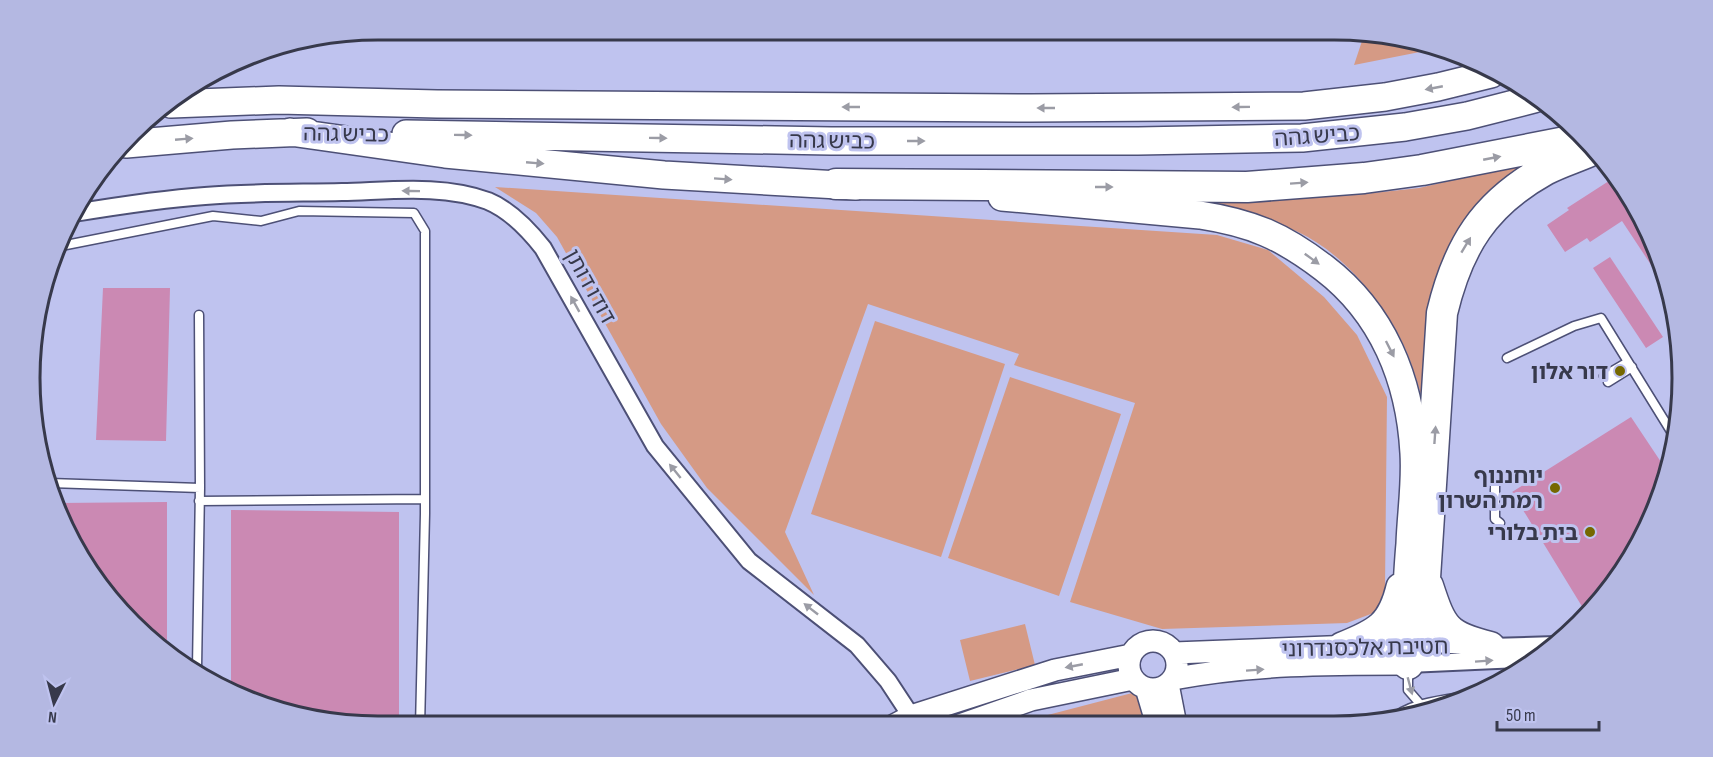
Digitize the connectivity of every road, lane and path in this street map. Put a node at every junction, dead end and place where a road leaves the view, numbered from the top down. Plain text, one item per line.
1 (1485, 75) edge
2 (1527, 101) edge
3 (182, 104) edge
4 (290, 132) junction
5 (1575, 140) edge
6 (135, 143) edge
7 (1586, 153) edge
8 (836, 184) junction
9 (85, 211) edge
10 (68, 245) edge
11 (199, 315) dead end
12 (1507, 358) dead end
13 (1630, 365) junction
14 (1606, 379) dead end
15 (1669, 428) edge
16 (1495, 480) dead end
17 (57, 483) edge
18 (200, 488) junction
19 (425, 500) junction
20 (199, 501) junction
21 (1500, 523) dead end
22 (1409, 545) junction
23 (1425, 578) junction
24 (1542, 645) edge
25 (1342, 646) junction
26 (1490, 647) junction
27 (1410, 650) junction
28 (1174, 653) junction
29 (1131, 655) junction
30 (1526, 657) edge
31 (197, 664) edge
32 (1170, 681) junction
33 (1140, 683) junction
34 (1424, 704) edge
35 (1421, 705) joint
36 (420, 716) edge
37 (900, 716) edge
38 (917, 716) edge
39 (986, 716) edge
40 (1153, 716) edge
41 (1175, 716) edge

1 -> 3 highway, כביש גהה
4 -> 2 highway, כביש גהה
6 -> 4 highway, כביש גהה
4 -> 8 highway
8 -> 5 highway
23 -> 7 highway
8 -> 22 highway
37 -> 9 street, דודו דותן
10 - 19 lane
11 - 18 lane
12 - 13 lane
13 - 14 lane
13 - 15 lane
16 - 21 lane
17 - 18 lane
18 - 20 lane
19 - 20 lane
19 - 36 lane
20 - 31 lane
22 - 25 highway
22 - 27 highway
23 - 26 highway
23 - 27 highway
24 - 26 street, חטיבת אלכסנדרוני
25 - 27 street, חטיבת אלכסנדרוני
25 - 28 street, חטיבת אלכסנדרוני
26 - 27 street, חטיבת אלכסנדרוני
27 -> 30 street, חטיבת אלכסנדרוני
32 -> 27 street, חטיבת אלכסנדרוני
27 -> 35 lane
28 - 29 street
28 - 32 street
29 - 33 street
29 -> 38 street
32 - 33 street
32 - 41 street
33 - 39 street
33 - 40 street
34 - 35 lane

